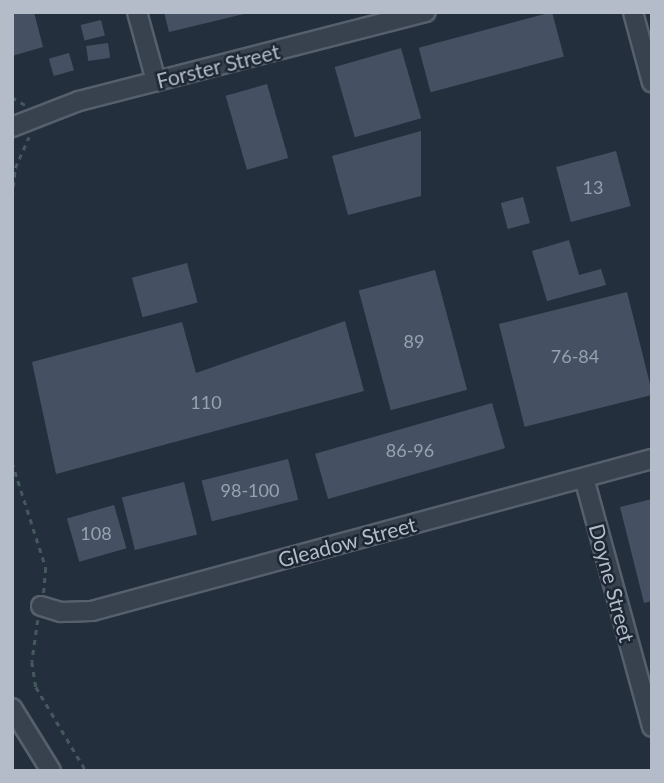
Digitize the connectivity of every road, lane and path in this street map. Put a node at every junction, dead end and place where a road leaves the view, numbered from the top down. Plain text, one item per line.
1 (137, 12) edge
2 (425, 12) edge
3 (633, 12) edge
4 (156, 81) junction
5 (652, 83) edge
6 (12, 97) edge
7 (35, 118) junction
8 (12, 127) edge
9 (12, 197) edge
10 (652, 459) edge
11 (584, 478) junction
12 (41, 606) dead end
13 (12, 708) edge
14 (652, 727) edge
15 (51, 771) edge

1 - 4 street
2 - 4 street, Forster Street
3 - 5 street
4 - 7 street, Forster Street
6 - 7 path
7 - 8 street, Forster Street
7 - 9 path
10 - 11 street, Gleadow Street
11 - 12 street, Gleadow Street
11 - 14 street, Doyne Street
13 - 15 street

